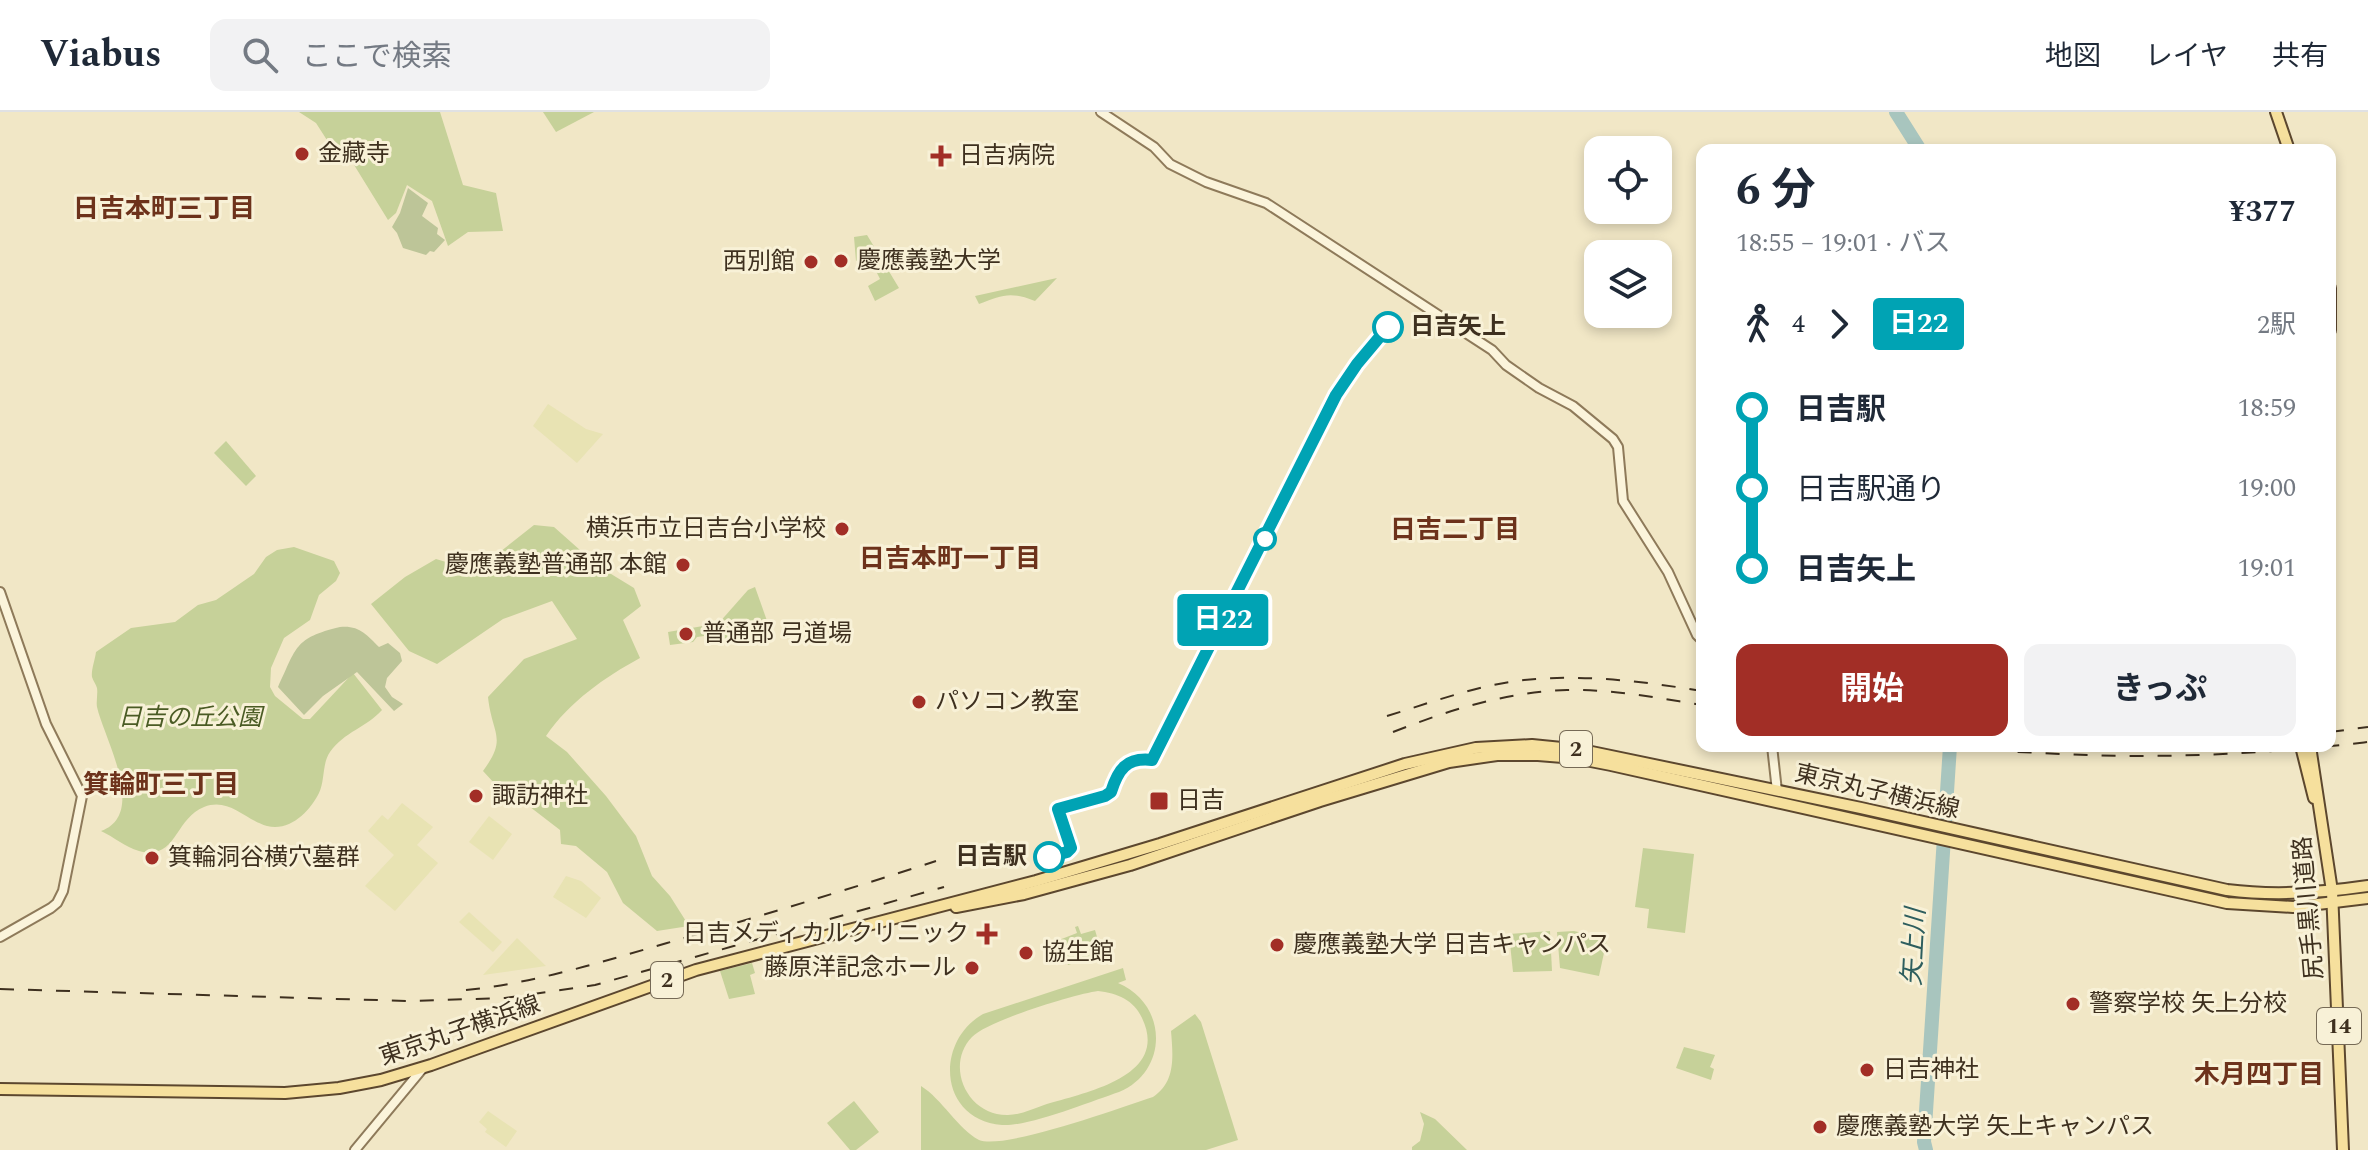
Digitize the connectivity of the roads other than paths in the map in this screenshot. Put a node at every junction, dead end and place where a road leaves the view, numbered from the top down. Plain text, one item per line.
1 (1101, 112) edge
2 (2274, 112) edge
3 (2284, 144) edge
4 (1, 595) edge
5 (1696, 633) edge
6 (1773, 752) edge
7 (2302, 752) edge
8 (2311, 752) edge
9 (1777, 791) junction
10 (2318, 807) junction
11 (2368, 886) edge
12 (2332, 897) junction
13 (2368, 898) edge
14 (918, 911) junction
15 (0, 937) edge
16 (423, 1068) junction
17 (0, 1089) edge
18 (355, 1150) edge
19 (2343, 1150) edge

1 - 5 street
2 - 3 main road
4 - 15 street
6 - 9 street
7 - 10 main road, 尻手黒川道路 / 14
8 - 10 main road, 尻手黒川道路 / 14
9 - 12 main road, 東京丸子横浜線 / 2
9 - 14 main road, 東京丸子横浜線 / 2
10 - 12 main road, 尻手黒川道路 / 14
11 - 12 main road, 東京丸子横浜線 / 2
12 - 13 main road, 東京丸子横浜線 / 2
12 - 14 main road, 東京丸子横浜線 / 2
12 - 19 main road, 尻手黒川道路 / 14
14 - 16 main road, 東京丸子横浜線 / 2
16 - 17 main road, 東京丸子横浜線 / 2
16 - 18 street

